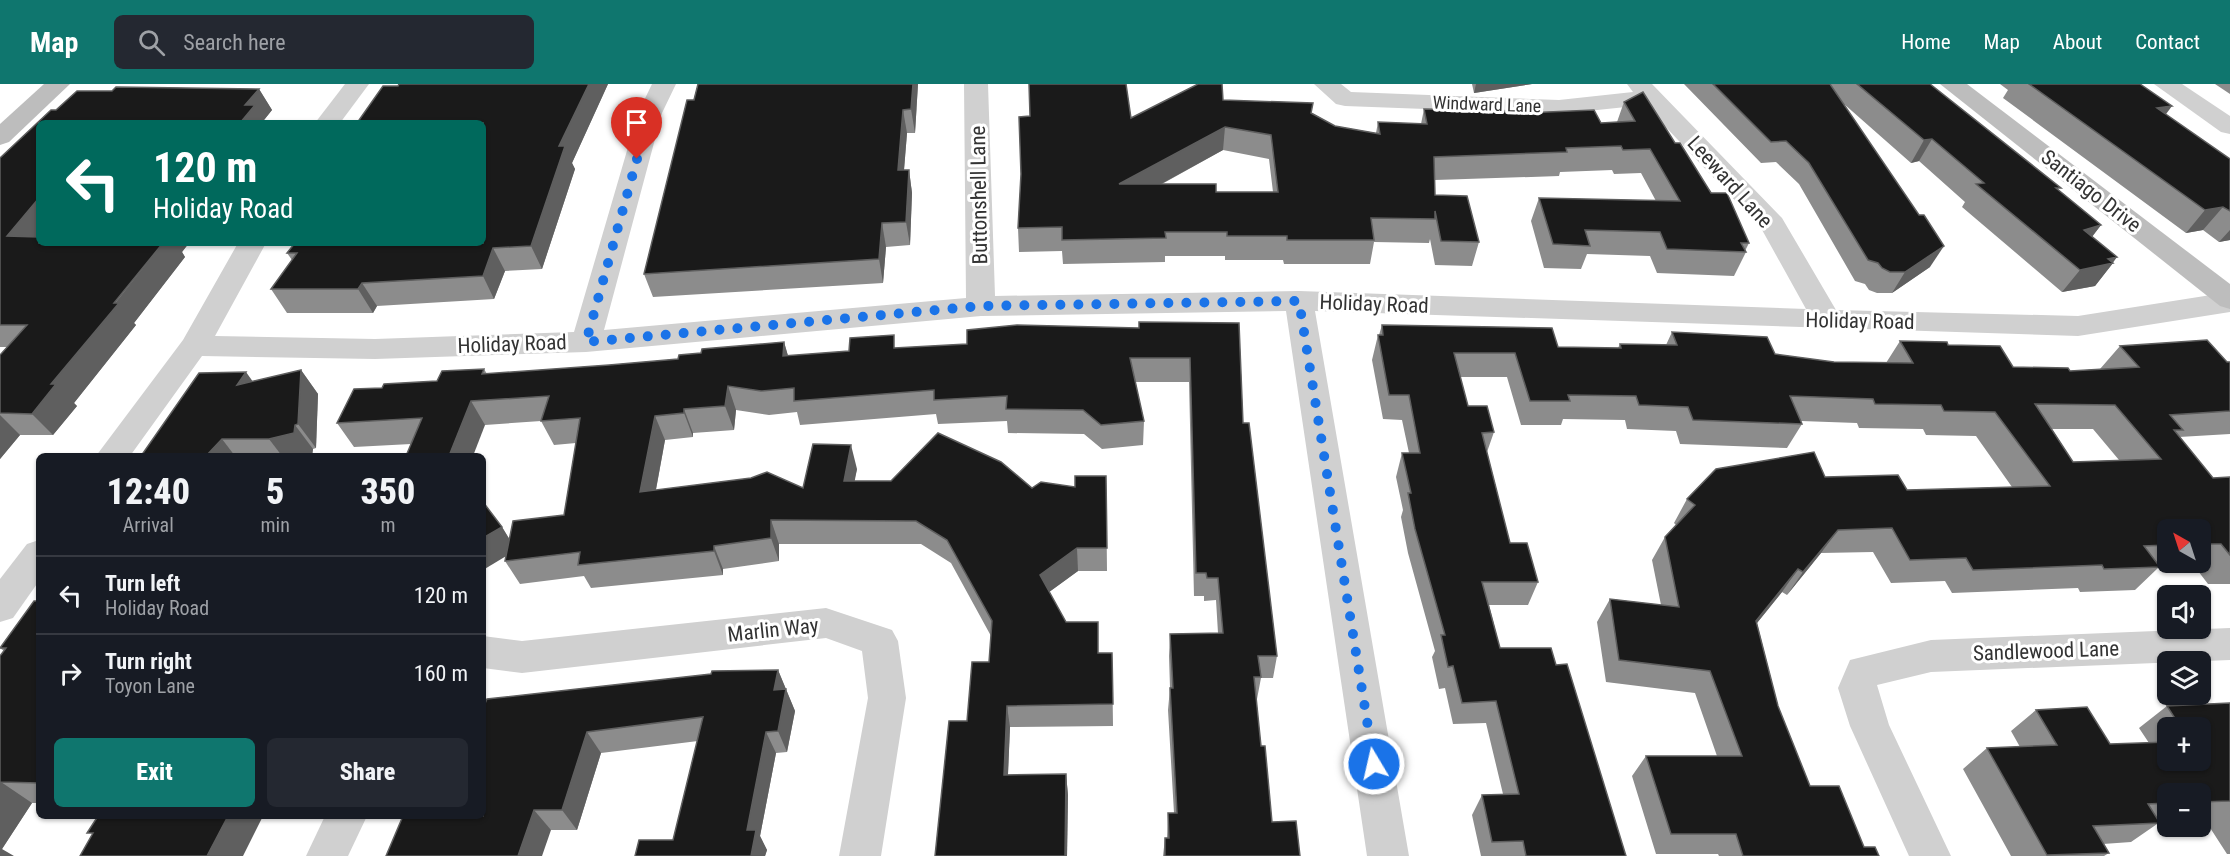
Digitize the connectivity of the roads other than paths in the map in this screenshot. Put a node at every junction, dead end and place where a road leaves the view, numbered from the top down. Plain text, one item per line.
1 (28, 84) edge
2 (58, 84) edge
3 (357, 84) edge
4 (664, 84) edge
5 (976, 84) edge
6 (1326, 84) edge
7 (1952, 84) edge
8 (2166, 84) edge
9 (1645, 90) edge
10 (0, 109) edge
11 (329, 120) edge
12 (2230, 127) edge
13 (0, 137) edge
14 (250, 246) edge
15 (2230, 300) edge
16 (1299, 301) junction
17 (981, 306) junction
18 (1827, 320) junction
19 (586, 342) junction
20 (194, 346) junction
21 (114, 453) edge
22 (36, 558) edge
23 (0, 607) edge
24 (2230, 644) edge
25 (486, 652) edge
26 (345, 819) edge
27 (327, 856) edge
28 (860, 856) edge
29 (1388, 856) edge
30 (1930, 856) edge

1 - 10 street
2 - 13 street
3 - 11 street
4 - 19 street
5 - 17 street, Buttonshell Lane
6 - 9 street, Windward Lane
7 - 15 street, Santiago Drive
8 - 12 street
9 - 18 street, Leeward Lane
14 - 20 street
15 - 18 street, Holiday Road
16 - 17 street, Holiday Road
16 - 18 street, Holiday Road
16 - 29 street
17 - 19 street, Holiday Road
19 - 20 street, Holiday Road
20 - 21 street
22 - 23 street
24 - 30 street, Sandlewood Lane
25 - 28 street, Marlin Way
26 - 27 street

